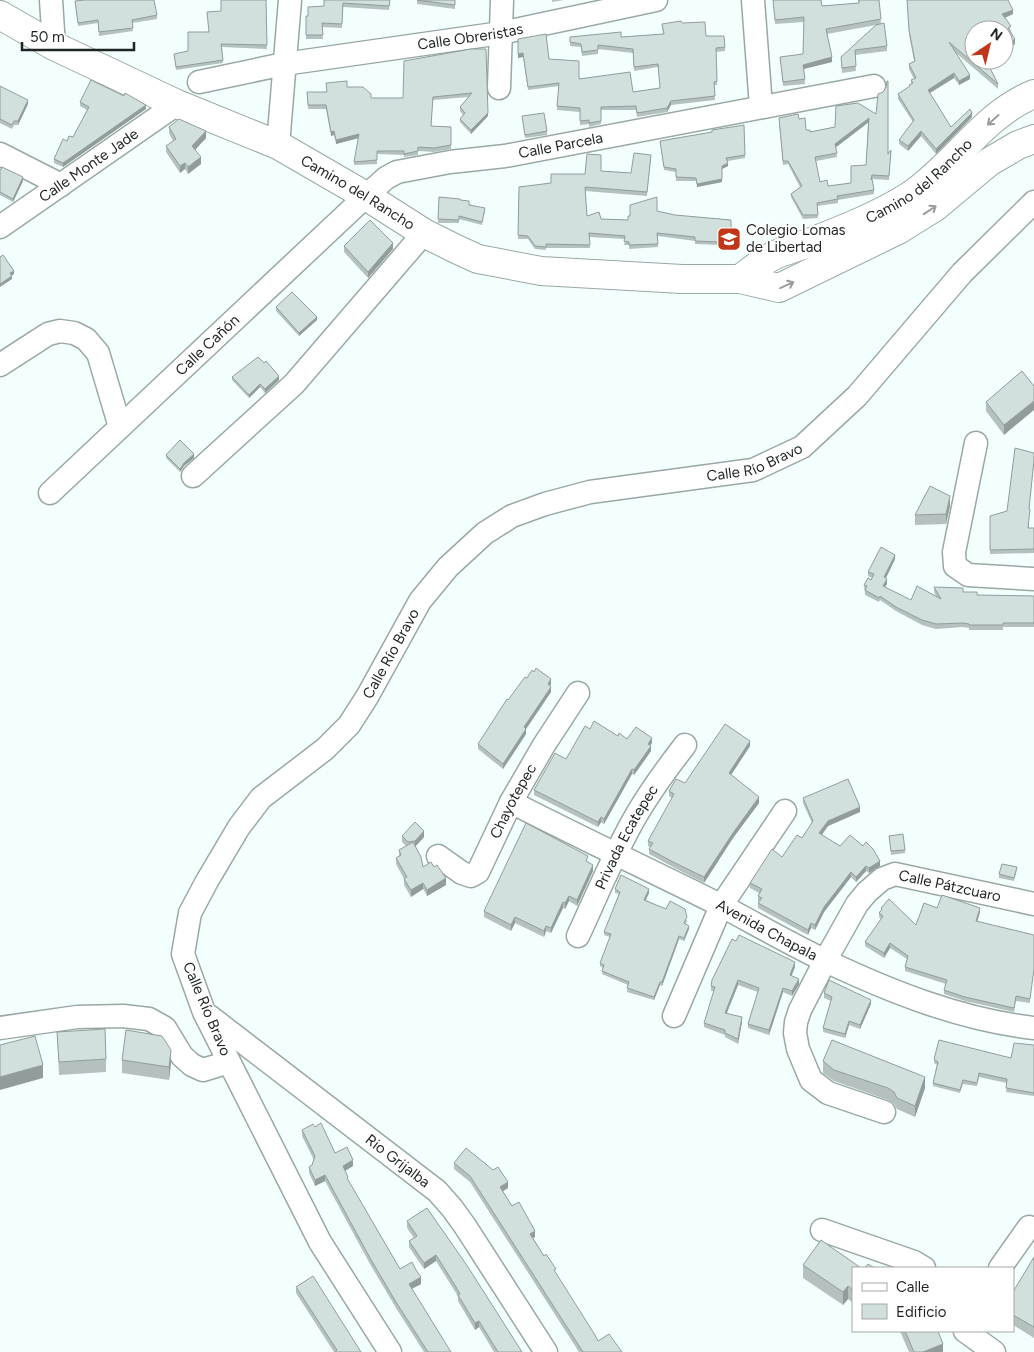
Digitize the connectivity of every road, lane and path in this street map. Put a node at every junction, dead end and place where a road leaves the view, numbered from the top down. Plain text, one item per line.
1 (51, 0) edge
2 (290, 0) edge
3 (502, 0) edge
4 (656, 0) edge
5 (753, 0) edge
6 (0, 15) edge
7 (501, 33) junction
8 (54, 46) junction
9 (284, 64) junction
10 (200, 82) dead end
11 (874, 86) dead end
12 (499, 88) dead end
13 (1034, 94) edge
14 (177, 104) junction
15 (761, 107) junction
16 (1034, 139) edge
17 (278, 145) junction
18 (0, 154) edge
19 (62, 185) junction
20 (366, 196) junction
21 (1034, 202) edge
22 (0, 227) edge
23 (424, 233) junction
24 (740, 279) junction
25 (0, 365) edge
26 (120, 427) junction
27 (976, 443) dead end
28 (192, 476) dead end
29 (50, 493) dead end
30 (1034, 578) edge
31 (578, 693) dead end
32 (686, 745) dead end
33 (511, 802) junction
34 (785, 811) dead end
35 (615, 855) junction
36 (438, 856) dead end
37 (1034, 904) edge
38 (721, 906) junction
39 (578, 936) dead end
40 (824, 961) junction
41 (204, 1012) junction
42 (674, 1016) dead end
43 (0, 1028) edge
44 (1034, 1028) edge
45 (229, 1062) junction
46 (884, 1112) dead end
47 (1029, 1227) dead end
48 (822, 1230) dead end
49 (922, 1267) edge
50 (1001, 1267) edge
51 (966, 1332) edge
52 (390, 1352) edge
53 (546, 1352) edge
54 (994, 1352) edge

1 - 8 street
2 - 9 street
3 - 7 street
4 - 7 street, Calle Obreristas
5 - 15 street
6 - 8 main road, Camino del Rancho
7 - 9 street, Calle Obreristas
7 - 12 street
8 - 14 main road, Camino del Rancho
9 - 10 street, Calle Obreristas
9 - 17 street
11 - 15 street, Calle Parcela
13 -> 24 main road, Camino del Rancho
14 - 17 main road, Camino del Rancho
14 - 19 street, Calle Monte Jade
15 - 20 street, Calle Parcela
24 -> 16 main road, Camino del Rancho
17 - 20 main road, Camino del Rancho
18 - 19 street
19 - 22 street, Calle Monte Jade
20 - 23 main road, Camino del Rancho
20 - 26 street, Calle Cañón
21 - 41 street, Calle Río Bravo
23 - 24 main road, Camino del Rancho
23 - 28 street
25 - 26 street
26 - 29 street, Calle Cañón
27 - 30 street
31 - 33 street, Chayotepec
32 - 35 street, Privada Ecatepec
33 - 35 street, Avenida Chapala
33 - 36 street, Chayotepec
34 - 38 street
35 - 38 street, Avenida Chapala
35 - 39 street, Privada Ecatepec
37 - 40 street, Calle Pátzcuaro
38 - 40 street, Avenida Chapala
38 - 42 street
40 - 44 street, Avenida Chapala
40 - 46 street, Calle Pátzcuaro
41 - 45 street, Calle Río Bravo
41 - 53 street, Rio Grijalba
43 - 45 street
45 - 52 street, Calle Río Bravo
47 - 50 street
48 - 49 street
51 - 54 street

